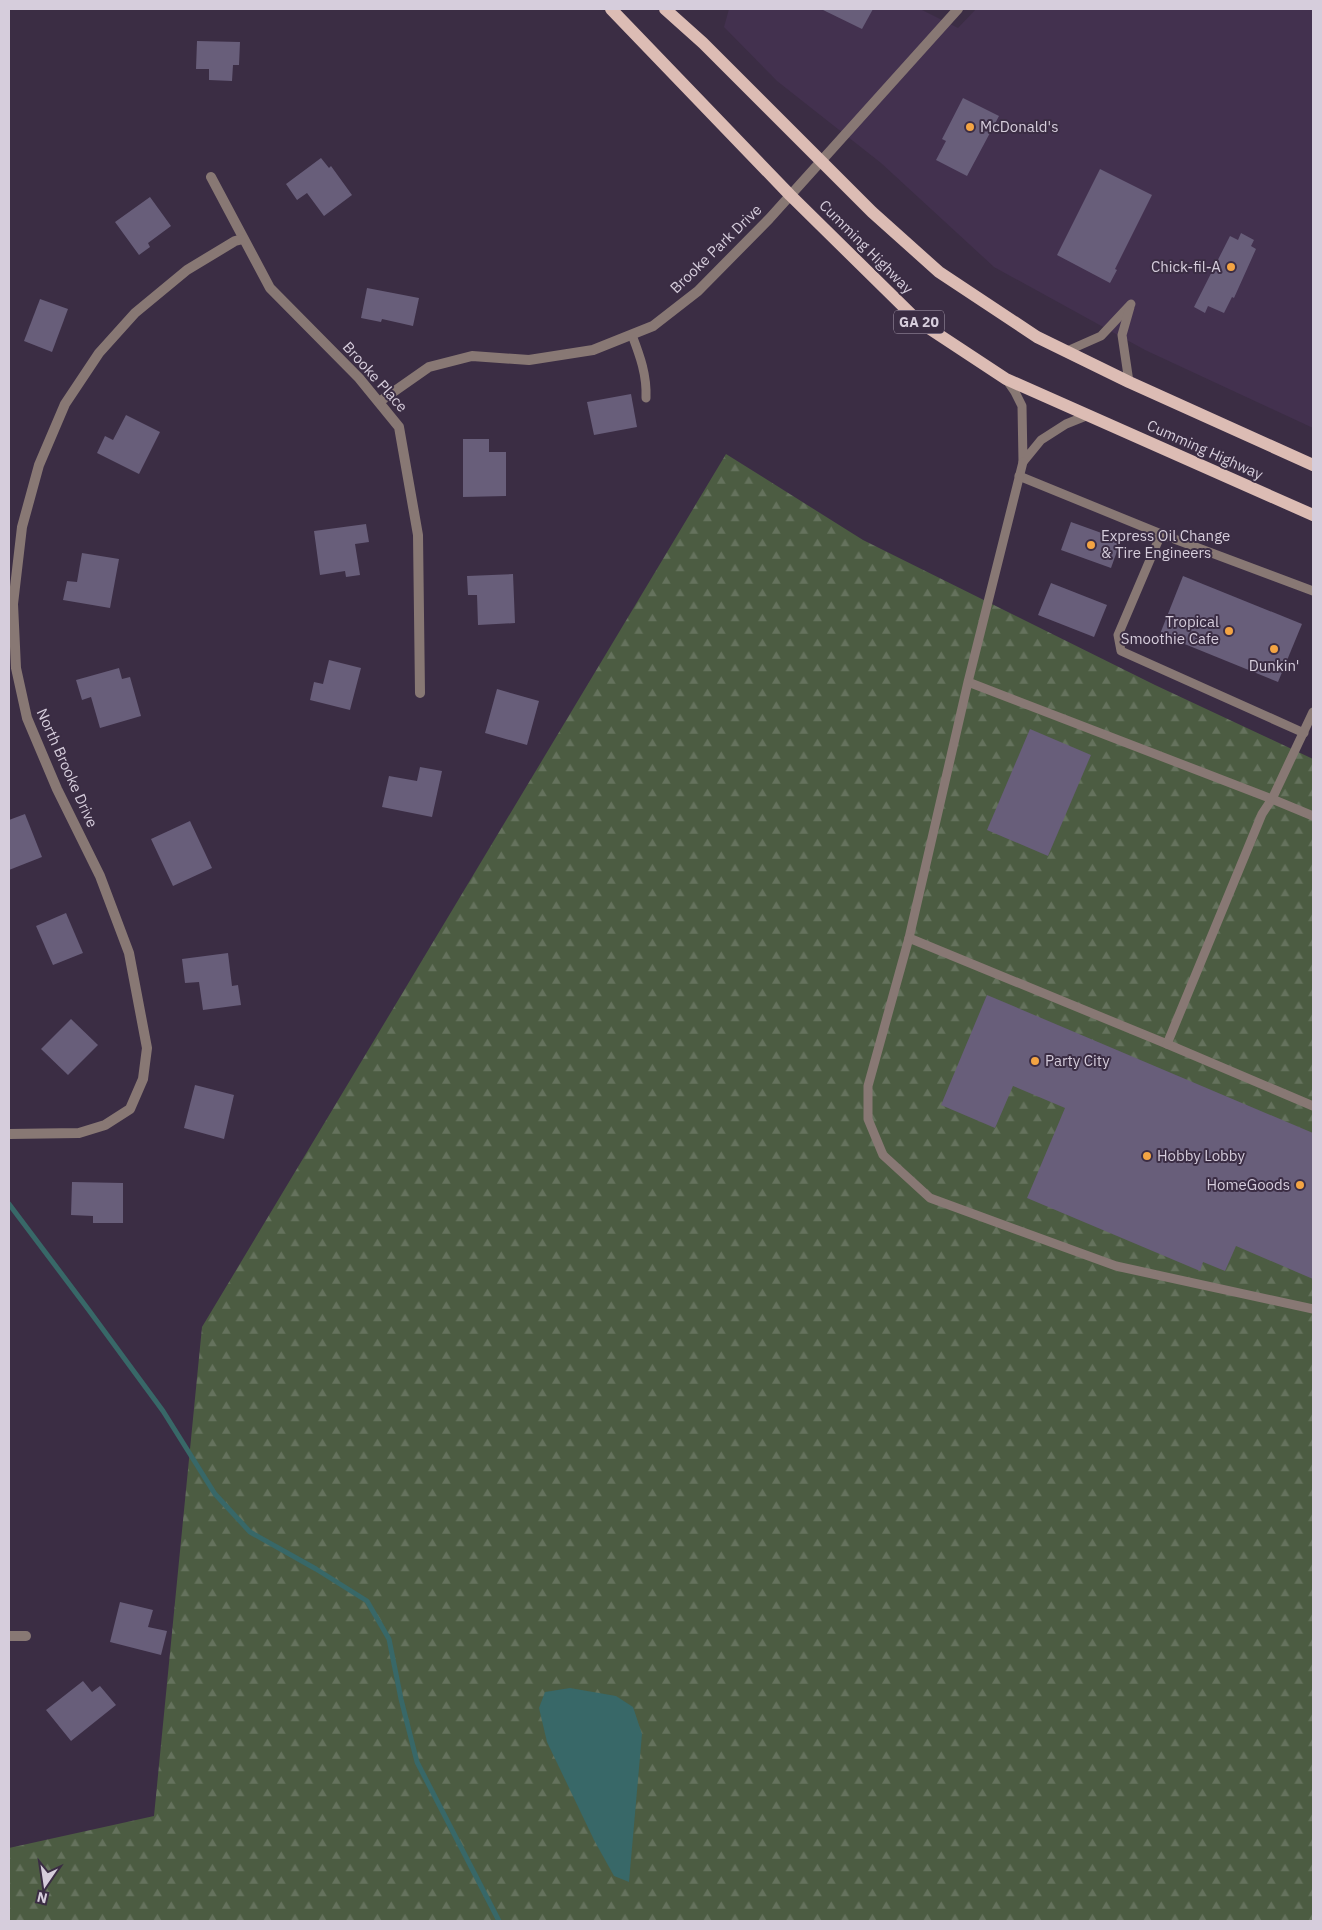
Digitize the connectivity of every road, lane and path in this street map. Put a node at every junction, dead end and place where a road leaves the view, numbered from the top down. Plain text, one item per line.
1 (611, 9) edge
2 (665, 9) edge
3 (958, 9) edge
4 (821, 161) junction
5 (211, 177) dead end
6 (790, 195) junction
7 (243, 239) junction
8 (632, 334) junction
9 (1067, 351) junction
10 (1006, 379) junction
11 (1129, 382) junction
12 (646, 398) dead end
13 (379, 402) junction
14 (1086, 416) junction
15 (1023, 462) junction
16 (1313, 465) edge
17 (1019, 476) junction
18 (1313, 515) edge
19 (1161, 534) junction
20 (1313, 591) edge
21 (968, 682) junction
22 (420, 694) dead end
23 (1313, 712) edge
24 (1304, 733) junction
25 (1272, 799) junction
26 (1313, 816) edge
27 (909, 938) junction
28 (1167, 1044) junction
29 (1313, 1106) edge
30 (9, 1134) edge
31 (1313, 1310) edge
32 (9, 1636) edge
33 (26, 1636) dead end

1 - 6 main road, Cumming Highway / GA 20
2 - 4 main road, Cumming Highway
3 - 4 street, Brooke Park Drive
4 - 6 street, Brooke Park Drive
4 - 9 main road, Cumming Highway
5 - 7 street, Brooke Place
6 - 8 street, Brooke Park Drive
6 - 10 main road, Cumming Highway / GA 20
7 - 13 street, Brooke Place
7 - 30 street, North Brooke Drive
8 - 12 lane
8 - 13 street, Brooke Park Drive
9 - 11 main road, Cumming Highway
9 - 11 lane
10 - 14 main road, Cumming Highway / GA 20
10 - 15 lane
11 - 16 main road, Cumming Highway
13 - 22 street, Brooke Place
14 - 15 lane
14 - 18 main road, Cumming Highway / GA 20
15 - 17 lane
17 - 19 lane
17 - 21 lane
19 - 20 lane
19 - 24 lane
21 - 25 lane
21 - 27 lane
23 - 24 lane
24 - 25 lane
25 - 26 lane
25 - 28 lane
27 - 28 lane
27 - 31 lane
28 - 29 lane
32 - 33 street

